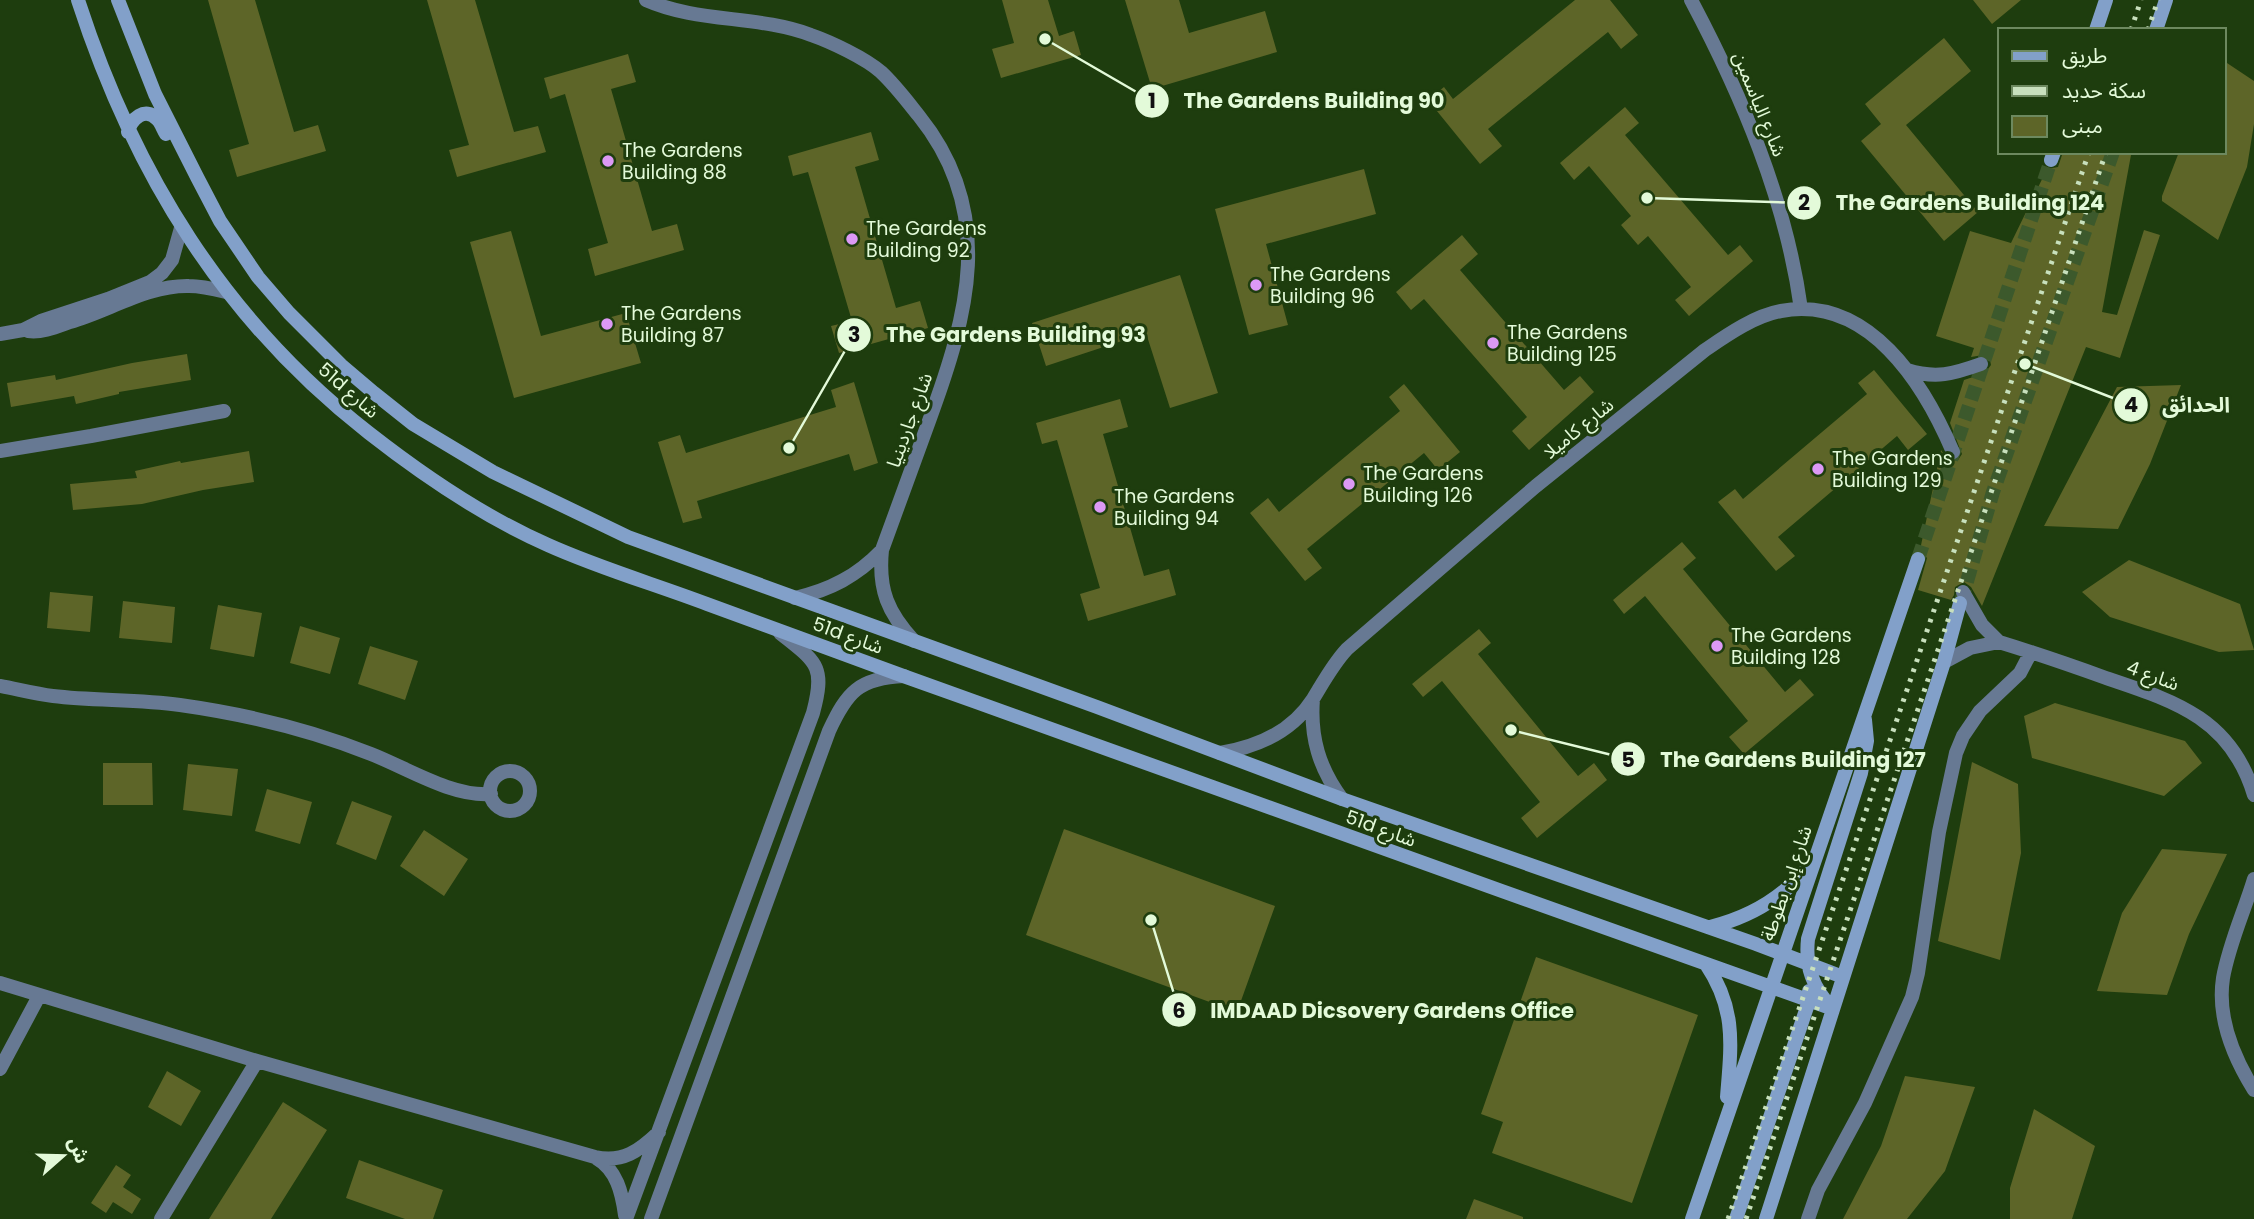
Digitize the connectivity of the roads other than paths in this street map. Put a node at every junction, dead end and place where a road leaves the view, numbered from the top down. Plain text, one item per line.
1 (78, 0) edge
2 (118, 0) edge
3 (646, 0) edge
4 (1691, 0) edge
5 (2106, 0) edge
6 (2166, 0) edge
7 (2097, 28) edge
8 (2157, 28) edge
9 (128, 132) junction
10 (197, 177) junction
11 (181, 228) junction
12 (226, 292) junction
13 (1801, 309) junction
14 (23, 330) junction
15 (0, 334) edge
16 (1981, 364) dead end
17 (1907, 370) junction
18 (224, 411) dead end
19 (0, 451) edge
20 (1953, 452) dead end
21 (882, 550) junction
22 (1918, 559) tunnel mouth
23 (795, 598) junction
24 (776, 630) junction
25 (914, 641) junction
26 (1999, 642) junction
27 (2031, 652) junction
28 (1944, 662) junction
29 (904, 676) junction
30 (0, 686) edge
31 (1313, 699) junction
32 (1864, 713) junction
33 (1220, 753) junction
34 (491, 794) dead end
35 (2254, 795) edge
36 (1342, 799) junction
37 (1815, 859) junction
38 (2254, 879) edge
39 (1708, 928) junction
40 (1783, 955) junction
41 (1807, 962) junction
42 (1706, 964) junction
43 (1843, 977) junction
44 (0, 983) edge
45 (1771, 987) junction
46 (39, 996) junction
47 (1809, 1001) junction
48 (1833, 1009) junction
49 (257, 1061) junction
50 (0, 1069) edge
51 (2254, 1090) edge
52 (1725, 1118) junction
53 (659, 1132) junction
54 (595, 1157) junction
55 (161, 1219) edge
56 (625, 1219) edge
57 (651, 1219) edge
58 (1692, 1219) edge
59 (1736, 1219) edge
60 (1766, 1219) edge
61 (1808, 1219) edge

1 - 9 street, 51d شارع
2 - 10 street, 51d شارع
3 - 21 street, شارع جاردينيا
4 - 13 street, شارع الياسمين
5 - 7 street
6 - 8 street
9 - 10 street
9 - 11 street, 51d شارع
10 - 23 street, 51d شارع
11 - 12 street, 51d شارع
11 - 14 street
12 - 14 street
12 - 24 street, 51d شارع
13 - 17 street, شارع كاميلا
13 - 31 street, شارع كاميلا
14 - 15 street
16 - 17 street
17 - 20 street, شارع كاميلا
18 - 19 street
21 - 23 street, شارع جاردينيا
21 - 25 street, شارع جاردينيا
22 - 32 street, شارع إبن بطوطة
23 - 25 street, 51d شارع
24 - 29 street, 51d شارع
24 - 53 street
25 - 33 street, 51d شارع
26 - 27 street, شارع 4
26 - 28 street
26 - 28 street
27 - 35 street, شارع 4
27 - 61 street
28 - 43 street
29 - 42 street, 51d شارع
29 - 57 street
30 - 34 street
31 - 33 street, شارع كاميلا
31 - 36 street
32 - 37 street, شارع إبن بطوطة
32 - 41 street
33 - 36 street, 51d شارع
36 - 39 street, 51d شارع
37 - 39 street
37 - 40 street, شارع إبن بطوطة
38 - 51 street
39 - 40 street, 51d شارع
40 - 41 street, 51d شارع
40 - 45 street, شارع إبن بطوطة
40 - 47 street
41 - 43 street, 51d شارع
41 - 48 street
42 - 45 street, 51d شارع
42 - 52 street
43 - 48 street
44 - 46 street
45 - 47 street, 51d شارع
45 - 52 street, شارع إبن بطوطة
46 - 49 street
46 - 50 street
47 - 48 street, 51d شارع
47 - 59 street
48 - 60 street
49 - 54 street
49 - 55 street
52 - 58 street, شارع إبن بطوطة
53 - 54 street
53 - 56 street
54 - 56 street

